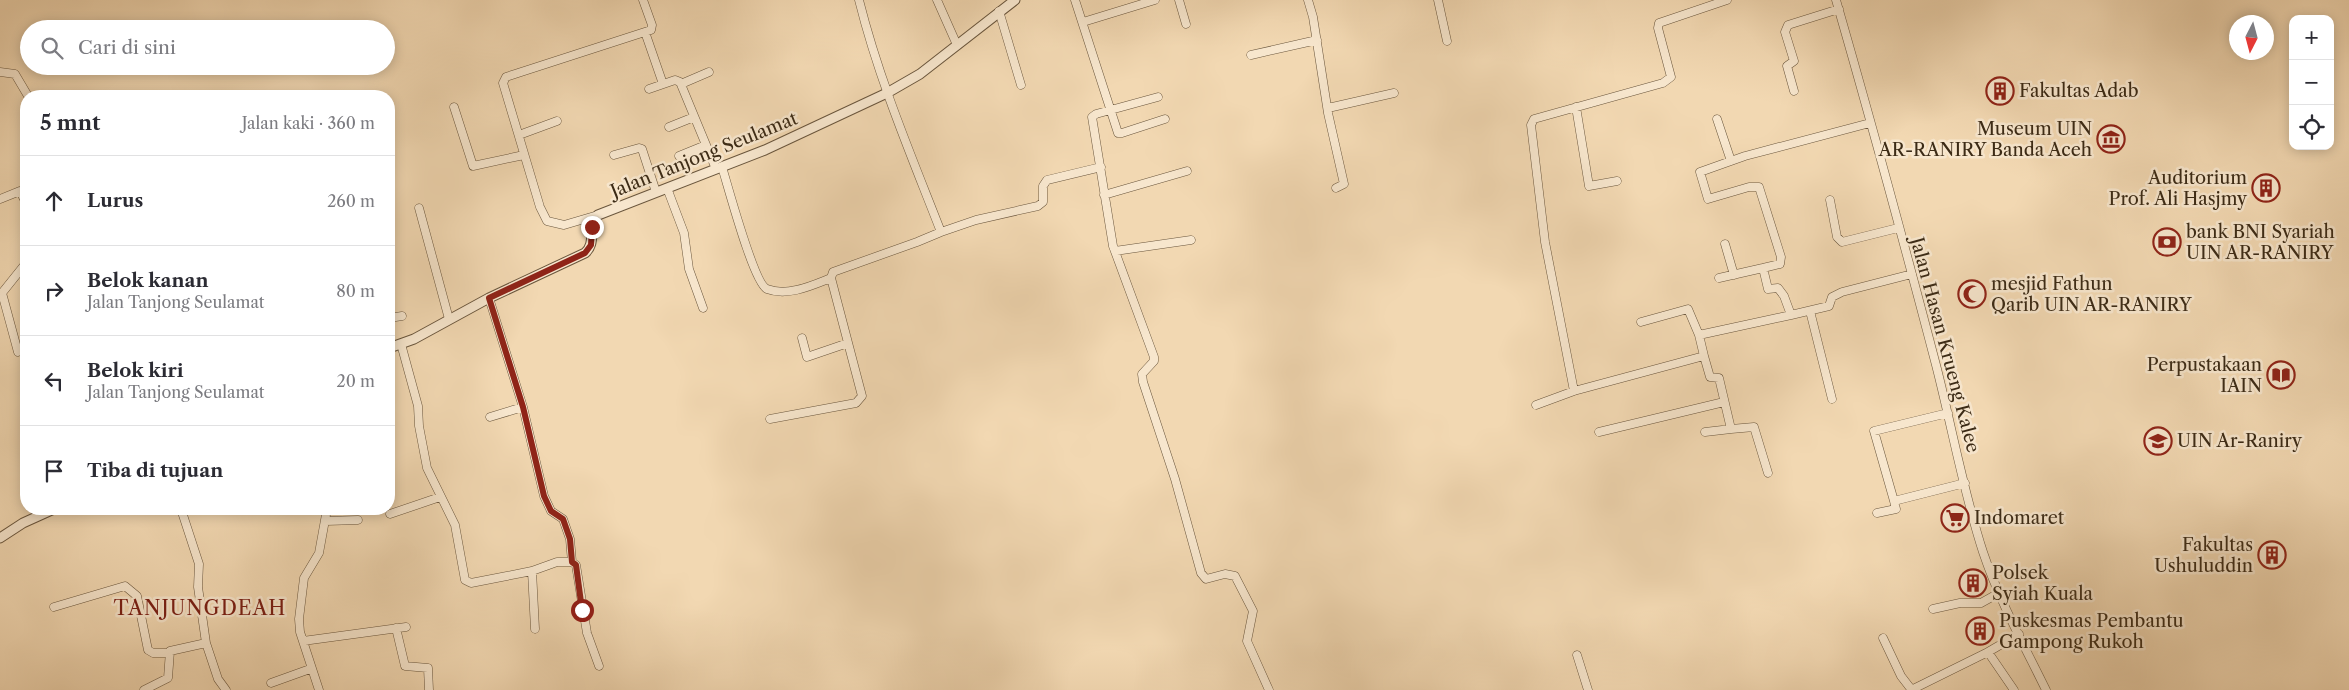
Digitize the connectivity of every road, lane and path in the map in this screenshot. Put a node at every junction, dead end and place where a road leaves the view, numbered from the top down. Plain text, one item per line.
1 (643, 0) edge
2 (859, 0) edge
3 (937, 0) edge
4 (1015, 0) edge
5 (1075, 0) edge
6 (1155, 0) edge
7 (1179, 0) edge
8 (1308, 0) edge
9 (1438, 0) edge
10 (1727, 0) edge
11 (1836, 0) edge
12 (1718, 1) edge
13 (1839, 9) junction
14 (999, 11) junction
15 (1084, 22) junction
16 (1186, 24) dead end
17 (645, 32) junction
18 (1317, 40) junction
19 (1447, 41) dead end
20 (957, 45) junction
21 (1251, 55) dead end
22 (0, 72) edge
23 (708, 72) dead end
24 (663, 84) junction
25 (681, 84) junction
26 (1021, 84) dead end
27 (649, 89) dead end
28 (24, 90) edge
29 (1794, 91) dead end
30 (887, 93) junction
31 (1394, 93) dead end
32 (1158, 97) dead end
33 (454, 107) dead end
34 (1576, 107) junction
35 (1328, 108) junction
36 (1109, 110) junction
37 (694, 117) junction
38 (1718, 118) dead end
39 (1165, 119) dead end
40 (557, 121) dead end
41 (1870, 123) junction
42 (668, 127) dead end
43 (519, 134) junction
44 (706, 144) junction
45 (524, 155) junction
46 (614, 155) dead end
47 (679, 156) dead end
48 (1731, 161) junction
49 (1101, 166) junction
50 (719, 168) junction
51 (1187, 171) dead end
52 (1618, 181) dead end
53 (667, 188) junction
54 (1336, 188) dead end
55 (20, 191) edge
56 (656, 192) junction
57 (1104, 195) junction
58 (0, 199) edge
59 (1830, 200) dead end
60 (419, 208) dead end
61 (598, 214) junction
62 (1898, 228) junction
63 (941, 232) junction
64 (1191, 240) dead end
65 (1725, 244) dead end
66 (1115, 251) junction
67 (1763, 268) junction
68 (20, 270) edge
69 (1912, 274) junction
70 (1734, 275) junction
71 (831, 278) junction
72 (1719, 278) dead end
73 (489, 298) junction
74 (703, 308) dead end
75 (1810, 310) junction
76 (402, 316) dead end
77 (1791, 316) junction
78 (395, 317) edge
79 (449, 319) junction
80 (1641, 322) dead end
81 (1699, 335) junction
82 (802, 338) dead end
83 (401, 344) junction
84 (848, 344) junction
85 (395, 346) edge
86 (18, 352) dead end
87 (1704, 356) junction
88 (1574, 391) junction
89 (1832, 399) dead end
90 (1724, 402) junction
91 (1536, 405) dead end
92 (523, 407) junction
93 (1948, 414) junction
94 (490, 417) dead end
95 (770, 420) dead end
96 (1731, 429) junction
97 (1599, 432) dead end
98 (1705, 432) dead end
99 (1768, 473) dead end
100 (1965, 482) junction
101 (440, 497) junction
102 (1894, 501) junction
103 (395, 512) edge
104 (1877, 513) dead end
105 (41, 515) edge
106 (182, 515) edge
107 (327, 515) edge
108 (358, 520) dead end
109 (326, 521) junction
110 (0, 538) edge
111 (572, 562) junction
112 (532, 571) junction
113 (1999, 593) junction
114 (54, 607) dead end
115 (1933, 610) dead end
116 (406, 627) dead end
117 (396, 628) junction
118 (535, 629) dead end
119 (2019, 634) junction
120 (1883, 638) dead end
121 (302, 641) junction
122 (206, 643) junction
123 (1988, 652) junction
124 (168, 654) junction
125 (1577, 655) dead end
126 (599, 666) dead end
127 (310, 669) junction
128 (271, 683) dead end
129 (1911, 689) edge
130 (144, 690) edge
131 (226, 690) edge
132 (319, 690) edge
133 (429, 690) edge
134 (1269, 690) edge
135 (1588, 690) edge
136 (2014, 690) edge
137 (2046, 690) edge

1 - 17 street
2 - 30 street
3 - 20 street
4 - 14 street, Jalan Tanjong Seulamat
5 - 15 street
6 - 15 street
7 - 16 street
8 - 18 street
9 - 19 street
10 - 12 street
11 - 13 street, Jalan Hasan Krueng Kalee
12 - 34 street
13 - 29 street
13 - 41 street, Jalan Hasan Krueng Kalee
14 - 20 street, Jalan Tanjong Seulamat
14 - 26 street
15 - 36 street
17 - 24 street
17 - 43 street
18 - 21 street
18 - 35 street
20 - 30 street, Jalan Tanjong Seulamat
22 - 28 street
23 - 25 street
24 - 25 street
24 - 27 street
25 - 37 street
30 - 50 street, Jalan Tanjong Seulamat
30 - 63 street
31 - 35 street
32 - 36 street
33 - 45 street
34 - 52 street
34 - 88 street
35 - 54 street
36 - 39 street
36 - 49 street
37 - 42 street
37 - 44 street
38 - 48 street
40 - 43 street
41 - 48 street
41 - 62 street, Jalan Hasan Krueng Kalee
43 - 45 street
44 - 47 street
44 - 50 street
45 - 61 street
46 - 56 street
48 - 67 street
49 - 57 street
49 - 63 street
50 - 53 street, Jalan Tanjong Seulamat
50 - 71 street
51 - 57 street
53 - 56 street, Jalan Tanjong Seulamat
53 - 74 street
55 - 58 street
56 - 61 street, Jalan Tanjong Seulamat
57 - 66 street
59 - 62 street
60 - 79 street
61 - 73 street, Jalan Tanjong Seulamat
62 - 69 street, Jalan Hasan Krueng Kalee
63 - 71 street
64 - 66 street
65 - 70 street
66 - 134 street
67 - 70 street
67 - 77 street
68 - 86 street
69 - 75 street
69 - 93 street, Jalan Hasan Krueng Kalee
70 - 72 street
71 - 84 street
73 - 79 street, Jalan Tanjong Seulamat
73 - 92 street
75 - 77 street
75 - 89 street
76 - 78 street
77 - 81 street
79 - 83 street, Jalan Tanjong Seulamat
80 - 81 street
81 - 87 street
82 - 84 street
83 - 85 street, Jalan Tanjong Seulamat
83 - 101 street
84 - 95 street
87 - 88 street
87 - 90 street
88 - 91 street
90 - 96 street
90 - 97 street
92 - 94 street
92 - 111 street
93 - 100 street, Jalan Hasan Krueng Kalee
93 - 102 street
96 - 98 street
96 - 99 street
100 - 102 street
100 - 113 street, Jalan Hasan Krueng Kalee
101 - 103 street
101 - 112 street
102 - 104 street
105 - 110 street
106 - 122 street
107 - 109 street
108 - 109 street
109 - 121 street
111 - 112 street
111 - 126 street
112 - 118 street
113 - 115 street
113 - 119 street, Jalan Hasan Krueng Kalee
114 - 124 street
116 - 117 street
117 - 121 street
117 - 133 street
119 - 123 street
119 - 137 street, Jalan Hasan Krueng Kalee
120 - 129 street
121 - 127 street
122 - 124 street
122 - 131 street
123 - 129 street
123 - 136 street
124 - 130 street
125 - 135 street
127 - 128 street
127 - 132 street

